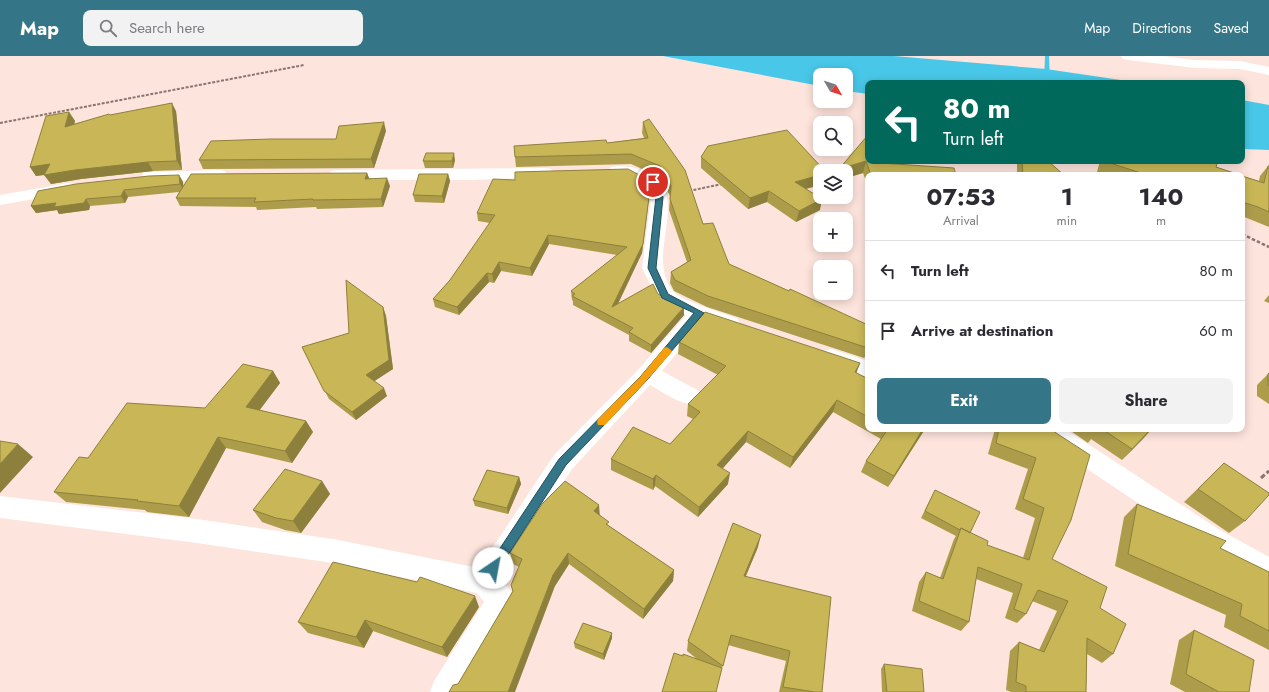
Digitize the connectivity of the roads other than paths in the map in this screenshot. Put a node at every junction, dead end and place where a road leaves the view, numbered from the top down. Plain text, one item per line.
1 (1128, 56) edge
2 (1208, 56) edge
3 (1240, 66) junction
4 (1269, 71) edge
5 (599, 172) edge
6 (559, 173) edge
7 (233, 175) edge
8 (320, 175) edge
9 (129, 180) edge
10 (82, 185) edge
11 (0, 200) edge
12 (699, 313) junction
13 (743, 327) edge
14 (817, 352) edge
15 (865, 368) edge
16 (648, 374) junction
17 (691, 397) dead end
18 (1051, 432) edge
19 (0, 507) edge
20 (1269, 571) edge
21 (484, 582) junction
22 (445, 692) edge

1 - 3 street
2 - 3 street
3 - 4 street
5 - 12 street
6 - 8 street
7 - 9 street
10 - 11 street
12 - 13 street
12 - 16 street
14 - 15 street
16 - 17 street
16 - 21 street
18 - 20 street
19 - 21 street
21 - 22 street

